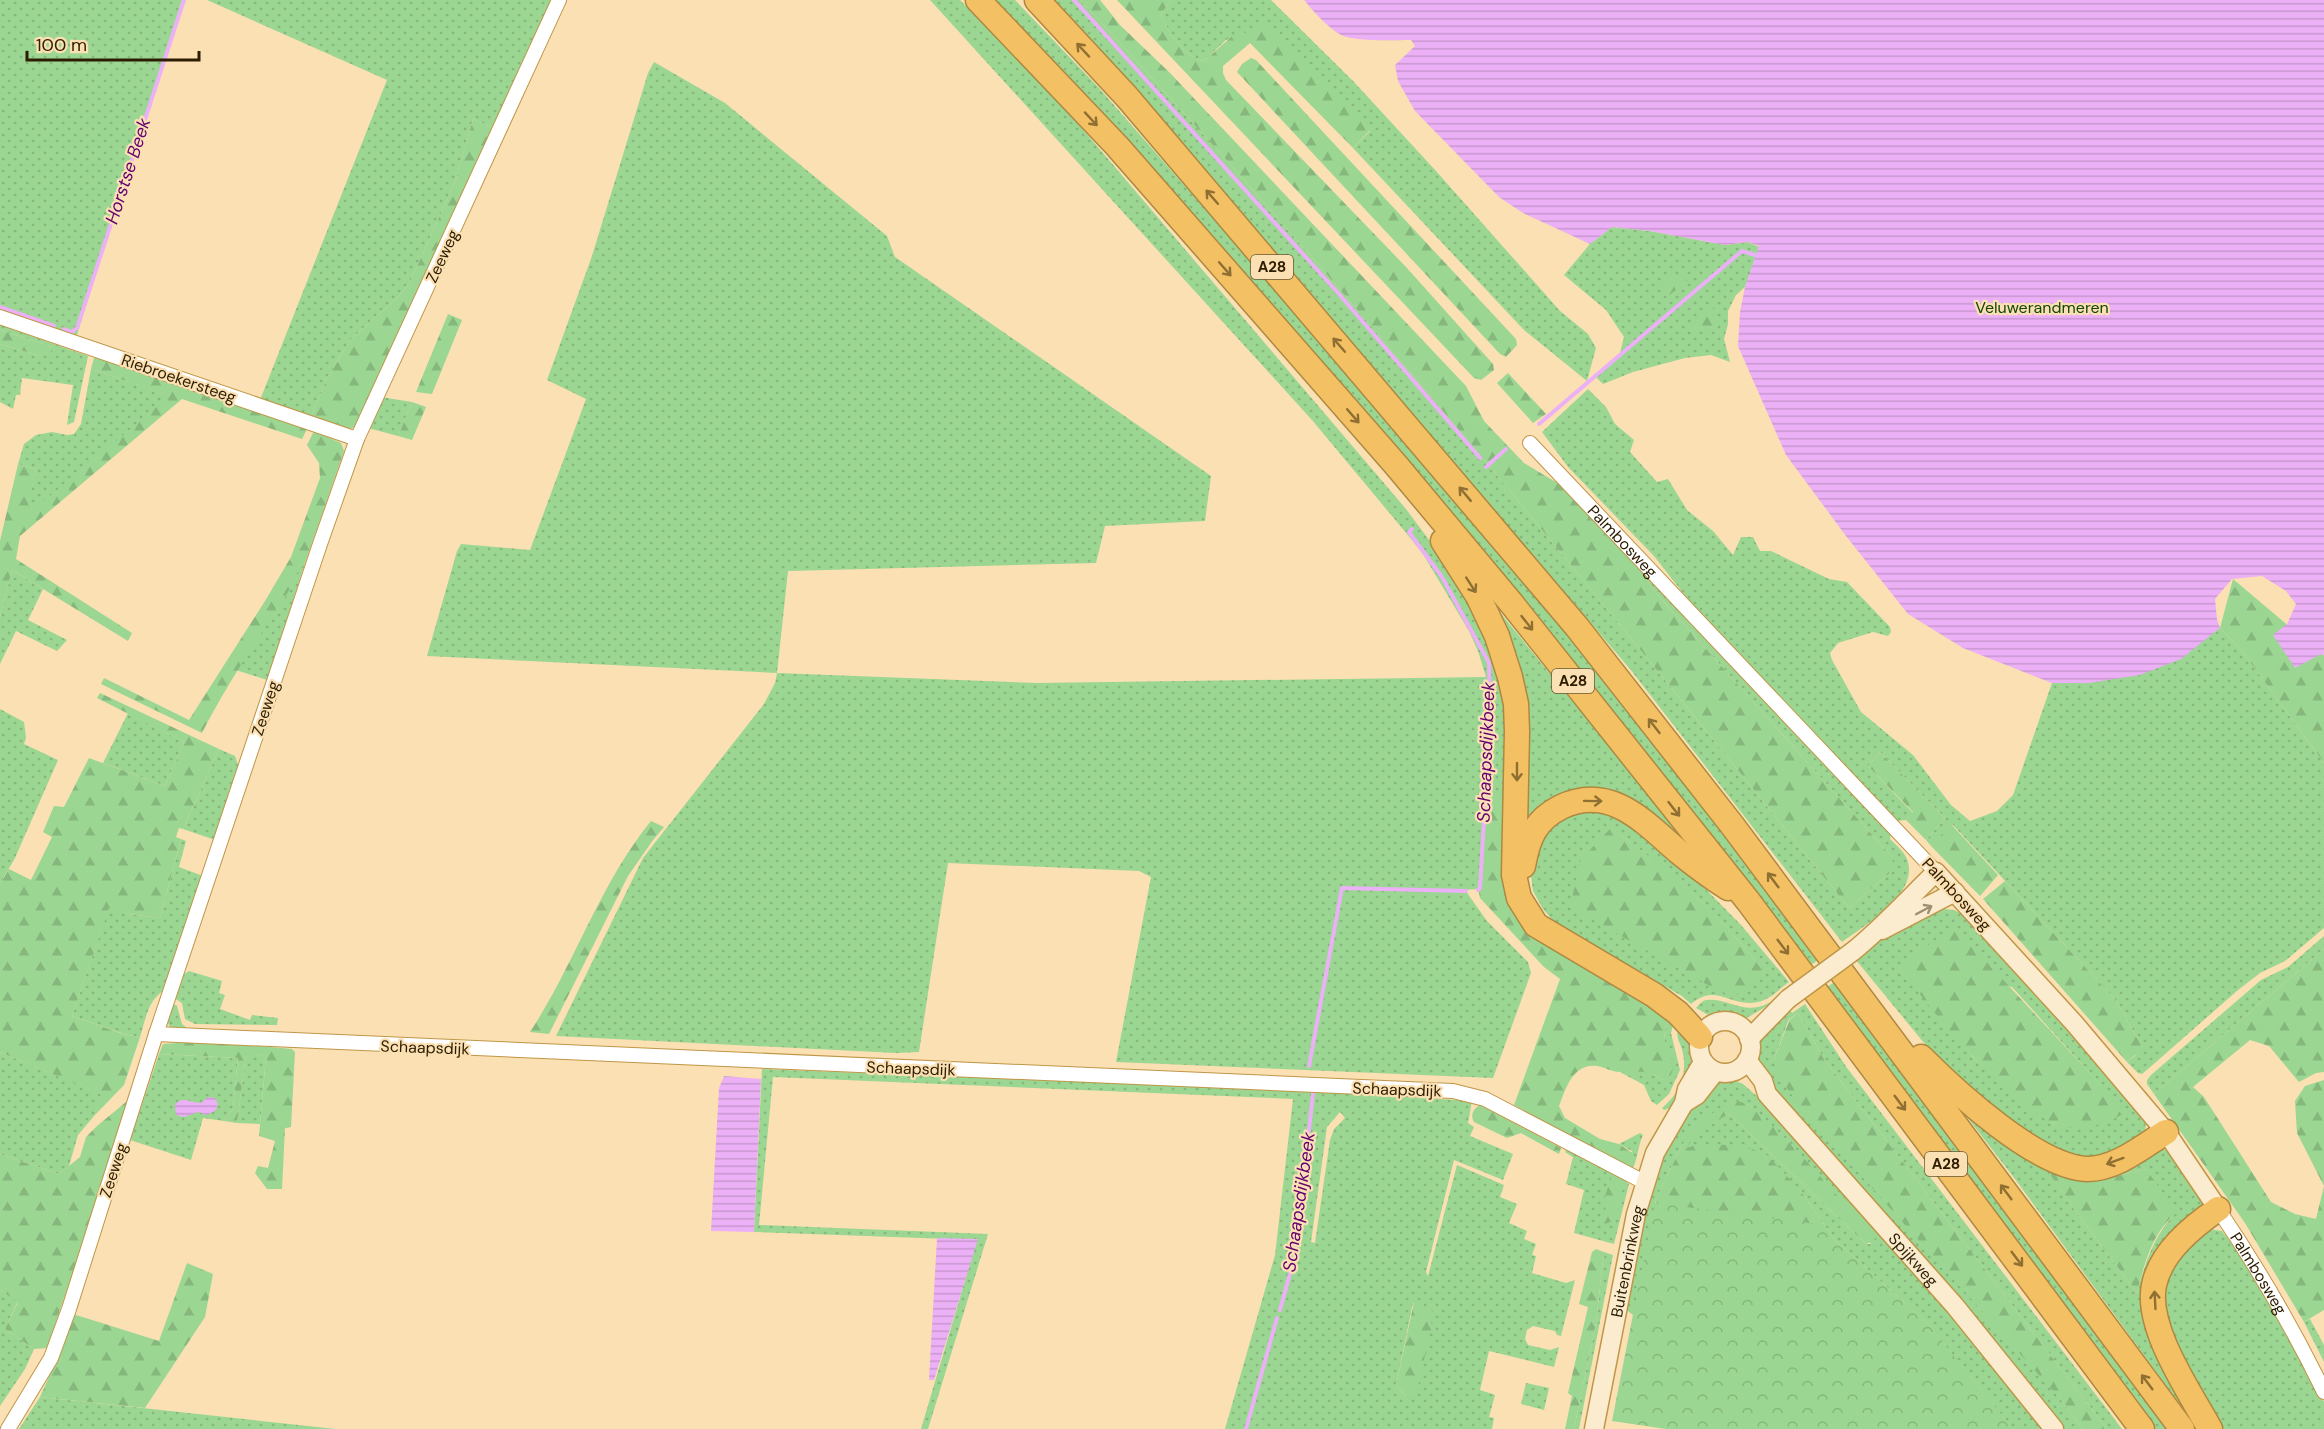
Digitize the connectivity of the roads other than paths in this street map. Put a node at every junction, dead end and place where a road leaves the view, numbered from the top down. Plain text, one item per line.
1 (559, 0) edge
2 (978, 0) edge
3 (1036, 0) edge
4 (0, 317) edge
5 (357, 439) junction
6 (1530, 443) dead end
7 (1396, 465) junction
8 (1936, 872) junction
9 (1955, 892) junction
10 (1748, 901) junction
11 (1877, 932) junction
12 (1884, 1027) junction
13 (1707, 1030) junction
14 (1745, 1032) junction
15 (156, 1034) junction
16 (1741, 1066) junction
17 (1709, 1067) junction
18 (2166, 1132) junction
19 (1644, 1182) junction
20 (2218, 1209) junction
21 (2324, 1392) edge
22 (8, 1429) edge
23 (1594, 1429) edge
24 (2054, 1429) edge
25 (2142, 1429) edge
26 (2182, 1429) edge
27 (2210, 1429) edge

1 - 5 street, Zeeweg
2 -> 7 highway, A28
12 -> 3 highway, A28
4 - 5 street, Riebroekersteeg
5 - 15 street, Zeeweg
6 - 8 street, Palmbosweg
7 -> 10 highway, A28
7 -> 13 highway, A28
8 - 9 main road, Palmbosweg
8 - 11 main road
11 -> 9 main road
9 - 18 main road, Palmbosweg
13 -> 10 highway, A28
10 -> 25 highway, A28
11 - 14 main road, bridge
18 -> 12 highway, A28
26 -> 12 highway, A28
13 - 14 main road
13 - 17 main road
14 - 16 main road
15 - 19 street, Schaapsdijk
15 - 22 street, Zeeweg
16 - 17 main road
16 - 24 main road, Spijkweg
17 - 19 main road, Buitenbrinkweg
18 - 20 main road, Palmbosweg
19 - 23 main road, Buitenbrinkweg
20 - 21 street, Palmbosweg
27 -> 20 highway

